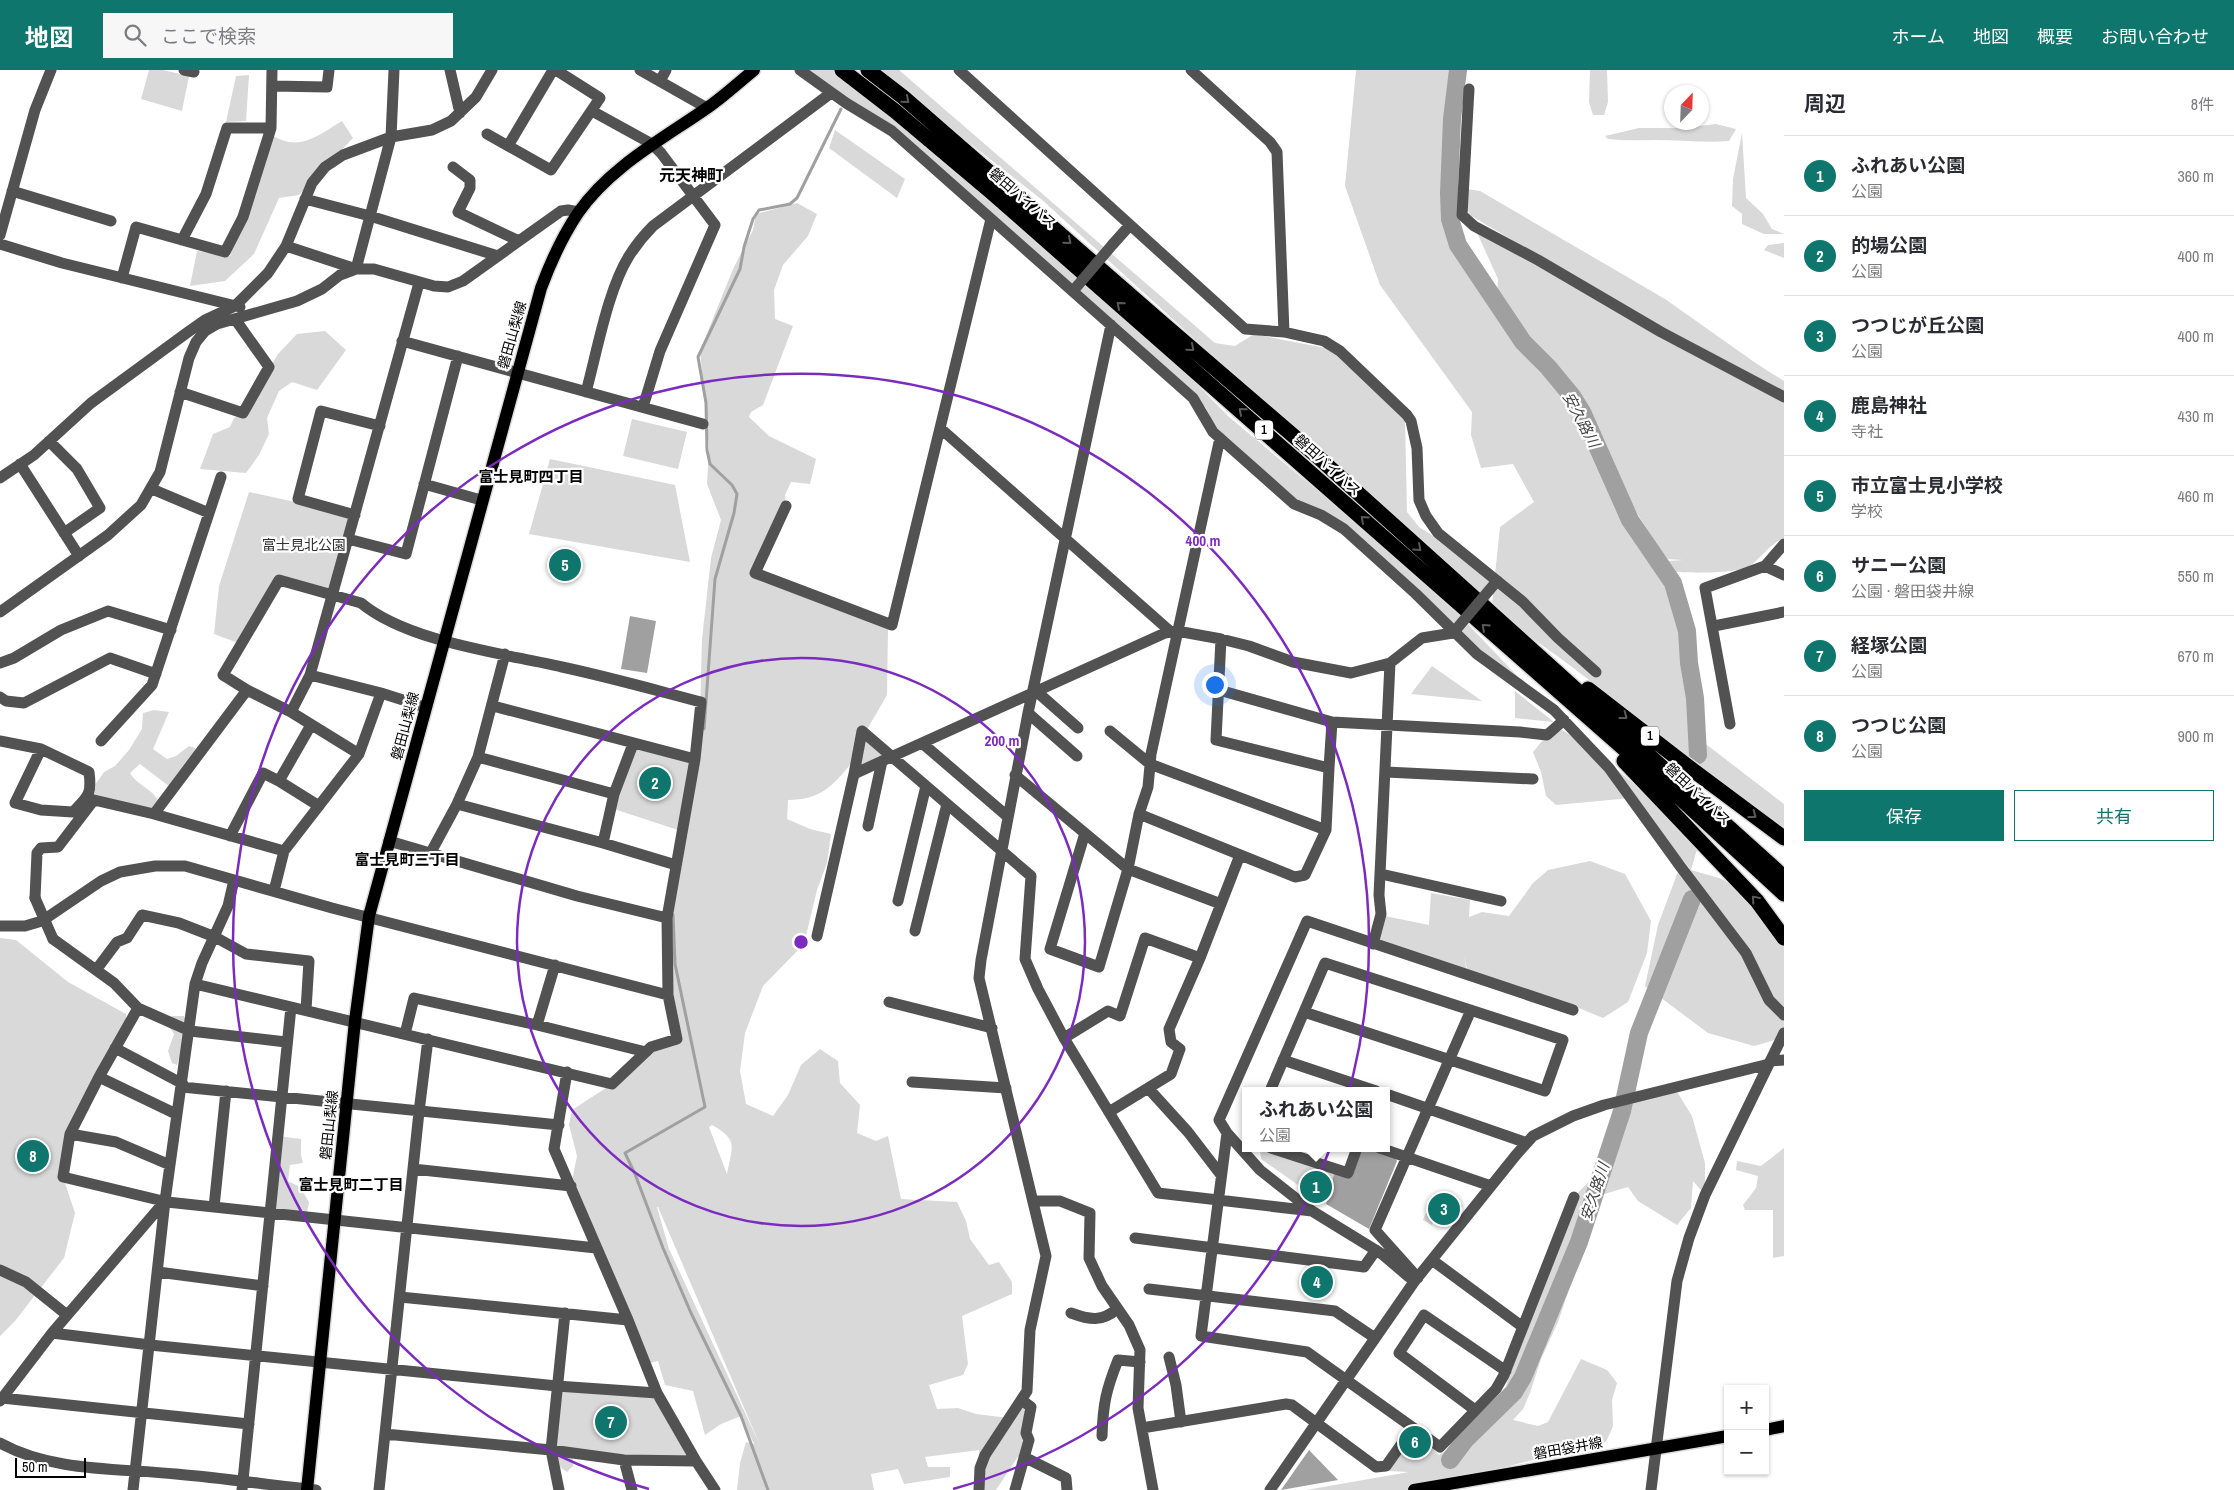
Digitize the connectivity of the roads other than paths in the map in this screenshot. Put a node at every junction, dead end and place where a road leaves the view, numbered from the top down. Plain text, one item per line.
1 (51, 70) edge
2 (272, 70) edge
3 (329, 70) edge
4 (394, 70) edge
5 (450, 70) edge
6 (492, 70) edge
7 (555, 70) edge
8 (640, 70) edge
9 (666, 70) edge
10 (754, 70) edge
11 (800, 70) edge
12 (842, 70) edge
13 (868, 70) edge
14 (959, 70) edge
15 (1191, 70) edge
16 (660, 81) junction
17 (272, 86) junction
18 (1469, 89) dead end
19 (831, 93) junction
20 (707, 108) junction
21 (592, 111) junction
22 (460, 112) junction
23 (272, 128) junction
24 (487, 134) dead end
25 (391, 137) junction
26 (652, 144) junction
27 (508, 146) junction
28 (453, 167) dead end
29 (12, 191) junction
30 (693, 195) junction
31 (305, 199) junction
32 (578, 212) junction
33 (370, 216) junction
34 (991, 218) junction
35 (111, 221) dead end
36 (1130, 224) junction
37 (0, 235) edge
38 (182, 240) junction
39 (520, 241) junction
40 (0, 244) edge
41 (286, 246) junction
42 (498, 256) junction
43 (356, 269) junction
44 (122, 278) junction
45 (419, 283) junction
46 (1072, 291) junction
47 (235, 306) junction
48 (253, 313) junction
49 (235, 319) junction
50 (1111, 325) junction
51 (1284, 332) junction
52 (402, 341) junction
53 (458, 356) junction
54 (517, 372) junction
55 (180, 392) junction
56 (586, 392) junction
57 (1784, 397) edge
58 (643, 407) junction
59 (703, 424) dead end
60 (380, 426) junction
61 (940, 428) junction
62 (1220, 438) junction
63 (49, 442) junction
64 (20, 464) junction
65 (221, 477) dead end
66 (0, 478) edge
67 (424, 484) junction
68 (152, 488) junction
69 (481, 500) junction
70 (786, 506) dead end
71 (209, 513) junction
72 (355, 515) junction
73 (64, 533) junction
74 (1065, 538) junction
75 (348, 539) junction
76 (1784, 544) edge
77 (79, 556) junction
78 (1765, 566) junction
79 (1784, 575) edge
80 (1497, 581) junction
81 (332, 595) junction
82 (0, 612) edge
83 (1784, 612) edge
84 (1714, 626) junction
85 (171, 630) junction
86 (1174, 632) junction
87 (1453, 633) junction
88 (1221, 639) junction
89 (443, 640) junction
90 (1510, 641) junction
91 (505, 654) junction
92 (0, 663) edge
93 (1390, 663) junction
94 (1596, 672) dead end
95 (156, 674) junction
96 (310, 675) junction
97 (247, 690) junction
98 (1219, 690) junction
99 (1034, 692) junction
100 (381, 693) junction
101 (0, 697) edge
102 (493, 706) junction
103 (426, 707) junction
104 (291, 712) junction
105 (1028, 713) junction
106 (1564, 720) junction
107 (1332, 722) junction
108 (1730, 724) dead end
109 (311, 725) junction
110 (1388, 725) junction
111 (1078, 728) dead end
112 (1110, 731) dead end
113 (0, 741) edge
114 (102, 741) dead end
115 (922, 743) junction
116 (633, 744) junction
117 (41, 749) junction
118 (359, 754) junction
119 (1077, 756) dead end
120 (478, 757) junction
121 (695, 758) junction
122 (887, 759) junction
123 (1150, 764) junction
124 (1329, 768) junction
125 (1386, 772) junction
126 (854, 774) junction
127 (1015, 775) junction
128 (1533, 779) dead end
129 (279, 781) junction
130 (926, 786) junction
131 (1683, 793) junction
132 (614, 794) junction
133 (457, 804) junction
134 (947, 804) junction
135 (319, 806) junction
136 (154, 814) junction
137 (1139, 814) junction
138 (1007, 816) junction
139 (868, 826) dead end
140 (1326, 830) junction
141 (1085, 833) junction
142 (230, 836) junction
143 (1784, 838) edge
144 (389, 841) junction
145 (603, 843) junction
146 (1000, 850) junction
147 (284, 851) junction
148 (430, 854) junction
149 (1240, 855) junction
150 (676, 865) junction
151 (1128, 869) junction
152 (1381, 874) junction
153 (1784, 877) edge
154 (234, 880) junction
155 (274, 891) junction
156 (1784, 894) edge
157 (898, 901) dead end
158 (1501, 901) dead end
159 (1221, 904) junction
160 (369, 916) junction
161 (667, 918) junction
162 (0, 926) edge
163 (916, 932) dead end
164 (817, 936) dead end
165 (215, 937) junction
166 (1784, 938) edge
167 (1373, 944) junction
168 (1200, 958) junction
169 (555, 965) junction
170 (96, 970) junction
171 (194, 984) junction
172 (668, 994) junction
173 (890, 1002) dead end
174 (291, 1007) junction
175 (138, 1008) junction
176 (306, 1010) junction
177 (1471, 1010) junction
178 (1573, 1010) dead end
179 (1304, 1012) junction
180 (1784, 1015) edge
181 (355, 1021) junction
182 (537, 1024) junction
183 (992, 1028) junction
184 (190, 1031) junction
185 (1784, 1033) edge
186 (405, 1034) junction
187 (1064, 1038) junction
188 (428, 1039) junction
189 (286, 1042) junction
190 (115, 1048) junction
191 (646, 1052) junction
192 (1283, 1060) junction
193 (1450, 1060) junction
194 (1784, 1060) edge
195 (1770, 1063) junction
196 (567, 1072) junction
197 (99, 1077) junction
198 (912, 1082) dead end
199 (182, 1085) junction
200 (1272, 1087) edge
201 (1364, 1087) edge
202 (1006, 1088) junction
203 (1148, 1088) junction
204 (226, 1091) junction
205 (1390, 1095) edge
206 (281, 1097) junction
207 (346, 1104) junction
208 (1430, 1108) junction
209 (419, 1112) junction
210 (1109, 1112) junction
211 (176, 1114) junction
212 (559, 1125) junction
213 (1226, 1133) junction
214 (70, 1134) junction
215 (1526, 1143) junction
216 (1242, 1150) edge
217 (1243, 1152) edge
218 (1284, 1152) edge
219 (1356, 1152) edge
220 (1390, 1152) edge
221 (1407, 1158) junction
222 (170, 1164) junction
223 (413, 1169) junction
224 (1221, 1175) junction
225 (571, 1186) junction
226 (1491, 1186) junction
227 (1574, 1197) dead end
228 (1218, 1199) junction
229 (165, 1201) junction
230 (1033, 1201) junction
231 (214, 1207) junction
232 (1312, 1211) junction
233 (272, 1213) junction
234 (334, 1220) junction
235 (406, 1228) junction
236 (1135, 1238) dead end
237 (596, 1248) junction
238 (1212, 1249) junction
239 (1376, 1250) junction
240 (1432, 1260) junction
241 (0, 1270) edge
242 (158, 1272) junction
243 (1416, 1280) junction
244 (263, 1286) junction
245 (1149, 1289) dead end
246 (1206, 1294) junction
247 (400, 1297) junction
248 (1117, 1309) junction
249 (565, 1313) junction
250 (1071, 1314) dead end
251 (67, 1315) junction
252 (628, 1320) junction
253 (1523, 1327) junction
254 (52, 1333) junction
255 (1375, 1338) junction
256 (150, 1345) junction
257 (255, 1354) junction
258 (1169, 1357) dead end
259 (320, 1362) junction
260 (1140, 1362) junction
261 (393, 1369) junction
262 (1506, 1371) junction
263 (1346, 1380) junction
264 (557, 1386) junction
265 (658, 1393) junction
266 (1, 1399) edge
267 (1023, 1401) junction
268 (1475, 1410) junction
269 (142, 1413) junction
270 (1181, 1422) junction
271 (1316, 1423) junction
272 (249, 1424) junction
273 (1784, 1426) edge
274 (1142, 1428) junction
275 (1413, 1428) junction
276 (1769, 1429) edge
277 (386, 1434) junction
278 (1102, 1436) dead end
279 (1724, 1437) edge
280 (0, 1443) edge
281 (1656, 1448) junction
282 (551, 1450) junction
283 (1024, 1456) junction
284 (624, 1460) junction
285 (696, 1462) junction
286 (136, 1470) junction
287 (243, 1485) edge
288 (133, 1490) edge
289 (310, 1490) edge
290 (379, 1490) edge
291 (559, 1490) edge
292 (632, 1490) edge
293 (714, 1490) edge
294 (979, 1490) edge
295 (1015, 1490) edge
296 (1067, 1490) edge
297 (1153, 1490) edge
298 (1270, 1490) edge
299 (1414, 1490) edge
300 (1650, 1490) edge

1 - 29 street
2 - 17 street
3 - 17 street
4 - 25 street
5 - 22 street
6 - 22 street
7 - 21 street
7 - 27 street
8 - 16 street
9 - 16 street
10 - 20 main road, 磐田山梨線
11 - 19 street
90 -> 12 highway, 磐田バイパス / 1
13 -> 90 highway, 磐田バイパス / 1
14 - 36 street
15 - 51 street
16 - 20 street
17 - 23 street
18 - 57 street
19 - 30 street
19 - 34 street
20 - 26 main road, 磐田山梨線
21 - 26 street
21 - 27 street
22 - 25 street
23 - 38 street
23 - 38 street
24 - 27 street
25 - 31 street
25 - 33 street
26 - 30 street
26 - 32 main road, 磐田山梨線
28 - 39 street
29 - 35 street
29 - 37 street
30 - 56 street
30 - 58 street
31 - 33 street
31 - 41 street
32 - 39 street
32 - 54 main road, 磐田山梨線
33 - 42 street
33 - 43 street
34 - 46 street
34 - 61 street
36 - 46 street, bridge
36 - 51 street
38 - 44 street
39 - 42 street
40 - 44 street
41 - 43 street
41 - 47 street
42 - 45 street
43 - 45 street
43 - 48 street
44 - 47 street
45 - 52 street
46 - 50 street
47 - 48 street
47 - 63 street
48 - 49 street
49 - 55 street
49 - 55 street
50 - 62 street
50 - 74 street
51 - 80 street
52 - 53 street
52 - 60 street
53 - 54 street
53 - 67 street
54 - 56 street
54 - 69 main road, 磐田山梨線
55 - 68 street
56 - 58 street
58 - 59 street
60 - 72 street
60 - 72 street
61 - 70 street
61 - 74 street
62 - 86 street
62 - 87 street
63 - 64 street
63 - 73 street
64 - 66 street
64 - 73 street
65 - 71 street
67 - 69 street
67 - 75 street
68 - 71 street
68 - 77 street
69 - 89 main road, 磐田山梨線
71 - 85 street
72 - 75 street
73 - 77 street
74 - 86 street
74 - 99 street
75 - 81 street
76 - 78 street
77 - 82 street
78 - 79 street
78 - 84 street
80 - 87 street, bridge
80 - 94 street
81 - 89 street
81 - 96 street
81 - 97 street
83 - 84 street
84 - 108 street
85 - 92 street
85 - 95 street
86 - 88 street
86 - 99 street
86 - 123 street
87 - 93 street
87 - 106 street
88 - 93 street
88 - 98 street
89 - 91 street
89 - 103 main road, 磐田山梨線
90 - 131 highway, 磐田バイパス / 1
90 -> 143 highway, 1
166 -> 90 highway
91 - 102 street
91 - 121 street
93 - 110 street
95 - 101 street
95 - 114 street
96 - 100 street
96 - 104 street
97 - 104 street
97 - 136 street
98 - 107 street
98 - 124 street
99 - 105 street
99 - 111 street
99 - 115 street
100 - 103 street
100 - 118 street
102 - 116 street
102 - 120 street
103 - 144 main road, 磐田山梨線
104 - 109 street
105 - 119 street
105 - 127 street
106 - 110 street
106 - 180 street
107 - 110 street
107 - 124 street
109 - 118 street
109 - 129 street
110 - 125 street
112 - 123 street
113 - 117 street
115 - 122 street
115 - 138 street
116 - 121 street
116 - 132 street
117 - 117 street
118 - 135 street
120 - 132 street
120 - 133 street
121 - 150 street
122 - 126 street
122 - 126 street
122 - 130 street
122 - 139 street
123 - 137 street
123 - 140 street
124 - 140 street
125 - 128 street
125 - 152 street
126 - 164 street
127 - 138 street
127 - 141 street
129 - 135 street
129 - 142 street
130 - 134 street
130 - 157 street
131 - 153 highway, 磐田バイパス / 1
131 - 156 highway, 磐田バイパス / 1
132 - 145 street
133 - 145 street
133 - 148 street
134 - 146 street
134 - 163 street
135 - 147 street
136 - 142 street
136 - 170 street, bridge
137 - 149 street
137 - 151 street
138 - 146 street
140 - 149 street
141 - 151 street
141 - 151 street
142 - 147 street
144 - 148 street
144 - 160 main road, 磐田山梨線
145 - 150 street
146 - 183 street
146 - 187 street
147 - 155 street
148 - 161 street
149 - 159 street
150 - 161 street
151 - 159 street
152 - 158 street
152 - 167 street
154 - 155 street
154 - 162 street
154 - 165 street
155 - 160 street
159 - 168 street
160 - 169 street
160 - 181 main road, 磐田山梨線
161 - 172 street
165 - 170 street
165 - 171 street
165 - 176 street
167 - 178 street
167 - 213 street
168 - 187 street
168 - 203 street
169 - 172 street
169 - 182 street
170 - 175 street
171 - 174 street
171 - 184 street
172 - 191 street
173 - 183 street
174 - 176 street
174 - 189 street
175 - 184 street
175 - 190 street
176 - 181 street
177 - 179 street
177 - 193 street
177 - 193 street
179 - 192 street
179 - 193 street
181 - 186 street
181 - 207 main road, 磐田山梨線
182 - 186 street
182 - 191 street
183 - 202 street
184 - 189 street
184 - 199 street
185 - 195 street
186 - 188 street
187 - 210 street
188 - 196 street
188 - 209 street
189 - 206 street
190 - 197 street
190 - 199 street
191 - 196 street
192 - 200 street
192 - 201 street
193 - 208 street
194 - 195 street
195 - 215 street
195 - 281 street
196 - 212 street
197 - 211 street
197 - 214 street
198 - 202 street
199 - 204 street
199 - 211 street
202 - 230 street
203 - 210 street
203 - 224 street
204 - 206 street
204 - 231 street
205 - 208 street
206 - 207 street
206 - 233 street
207 - 209 street
207 - 234 main road, 磐田山梨線
208 - 215 street
208 - 221 street
209 - 212 street
209 - 223 street
210 - 228 street
211 - 222 street
212 - 225 street
213 - 216 street
213 - 224 street
214 - 222 street
214 - 229 street
215 - 226 street
217 - 232 street
218 - 219 street
220 - 221 street
221 - 226 street
221 - 243 street
222 - 229 street
223 - 225 street
223 - 235 street
224 - 228 street
225 - 237 street
226 - 240 street
227 - 253 street
228 - 232 street
228 - 238 street
229 - 231 street
229 - 242 street
229 - 251 street
230 - 248 street
230 - 267 street
231 - 233 street
232 - 239 street
233 - 234 street
233 - 244 street
234 - 235 street
234 - 259 main road, 磐田山梨線
235 - 237 street
235 - 247 street
236 - 238 street
237 - 252 street
238 - 239 street
238 - 246 street
239 - 243 street
240 - 243 street
240 - 253 street
241 - 251 street
242 - 244 street
242 - 256 street
243 - 255 street
244 - 257 street
245 - 246 street
246 - 255 street
246 - 263 street
247 - 249 street
247 - 261 street
248 - 250 street
248 - 260 street
249 - 252 street
249 - 264 street
251 - 254 street
252 - 265 street
253 - 262 street
254 - 256 street
254 - 266 street
255 - 263 street
256 - 257 street
256 - 269 street
257 - 259 street
257 - 272 street
258 - 270 street
259 - 261 street
259 - 289 main road, 磐田山梨線
260 - 274 street
260 - 278 street
261 - 264 street
261 - 277 street
262 - 268 street
262 - 268 street
263 - 271 street
263 - 275 street
264 - 265 street
264 - 282 street
265 - 285 street
266 - 269 street
267 - 283 street
267 - 294 street
268 - 275 street
269 - 272 street
269 - 286 street
270 - 271 street
270 - 274 street
271 - 275 street
271 - 298 street
272 - 287 street
273 - 276 main road
274 - 297 street
277 - 282 street
277 - 290 street
279 - 281 main road, 磐田袋井線
280 - 286 street
281 - 299 main road, 磐田袋井線
281 - 300 street
282 - 284 street
282 - 291 street
283 - 295 street
283 - 296 street
284 - 285 street
284 - 292 street
285 - 293 street
286 - 287 street
286 - 288 street
287 - 289 street

